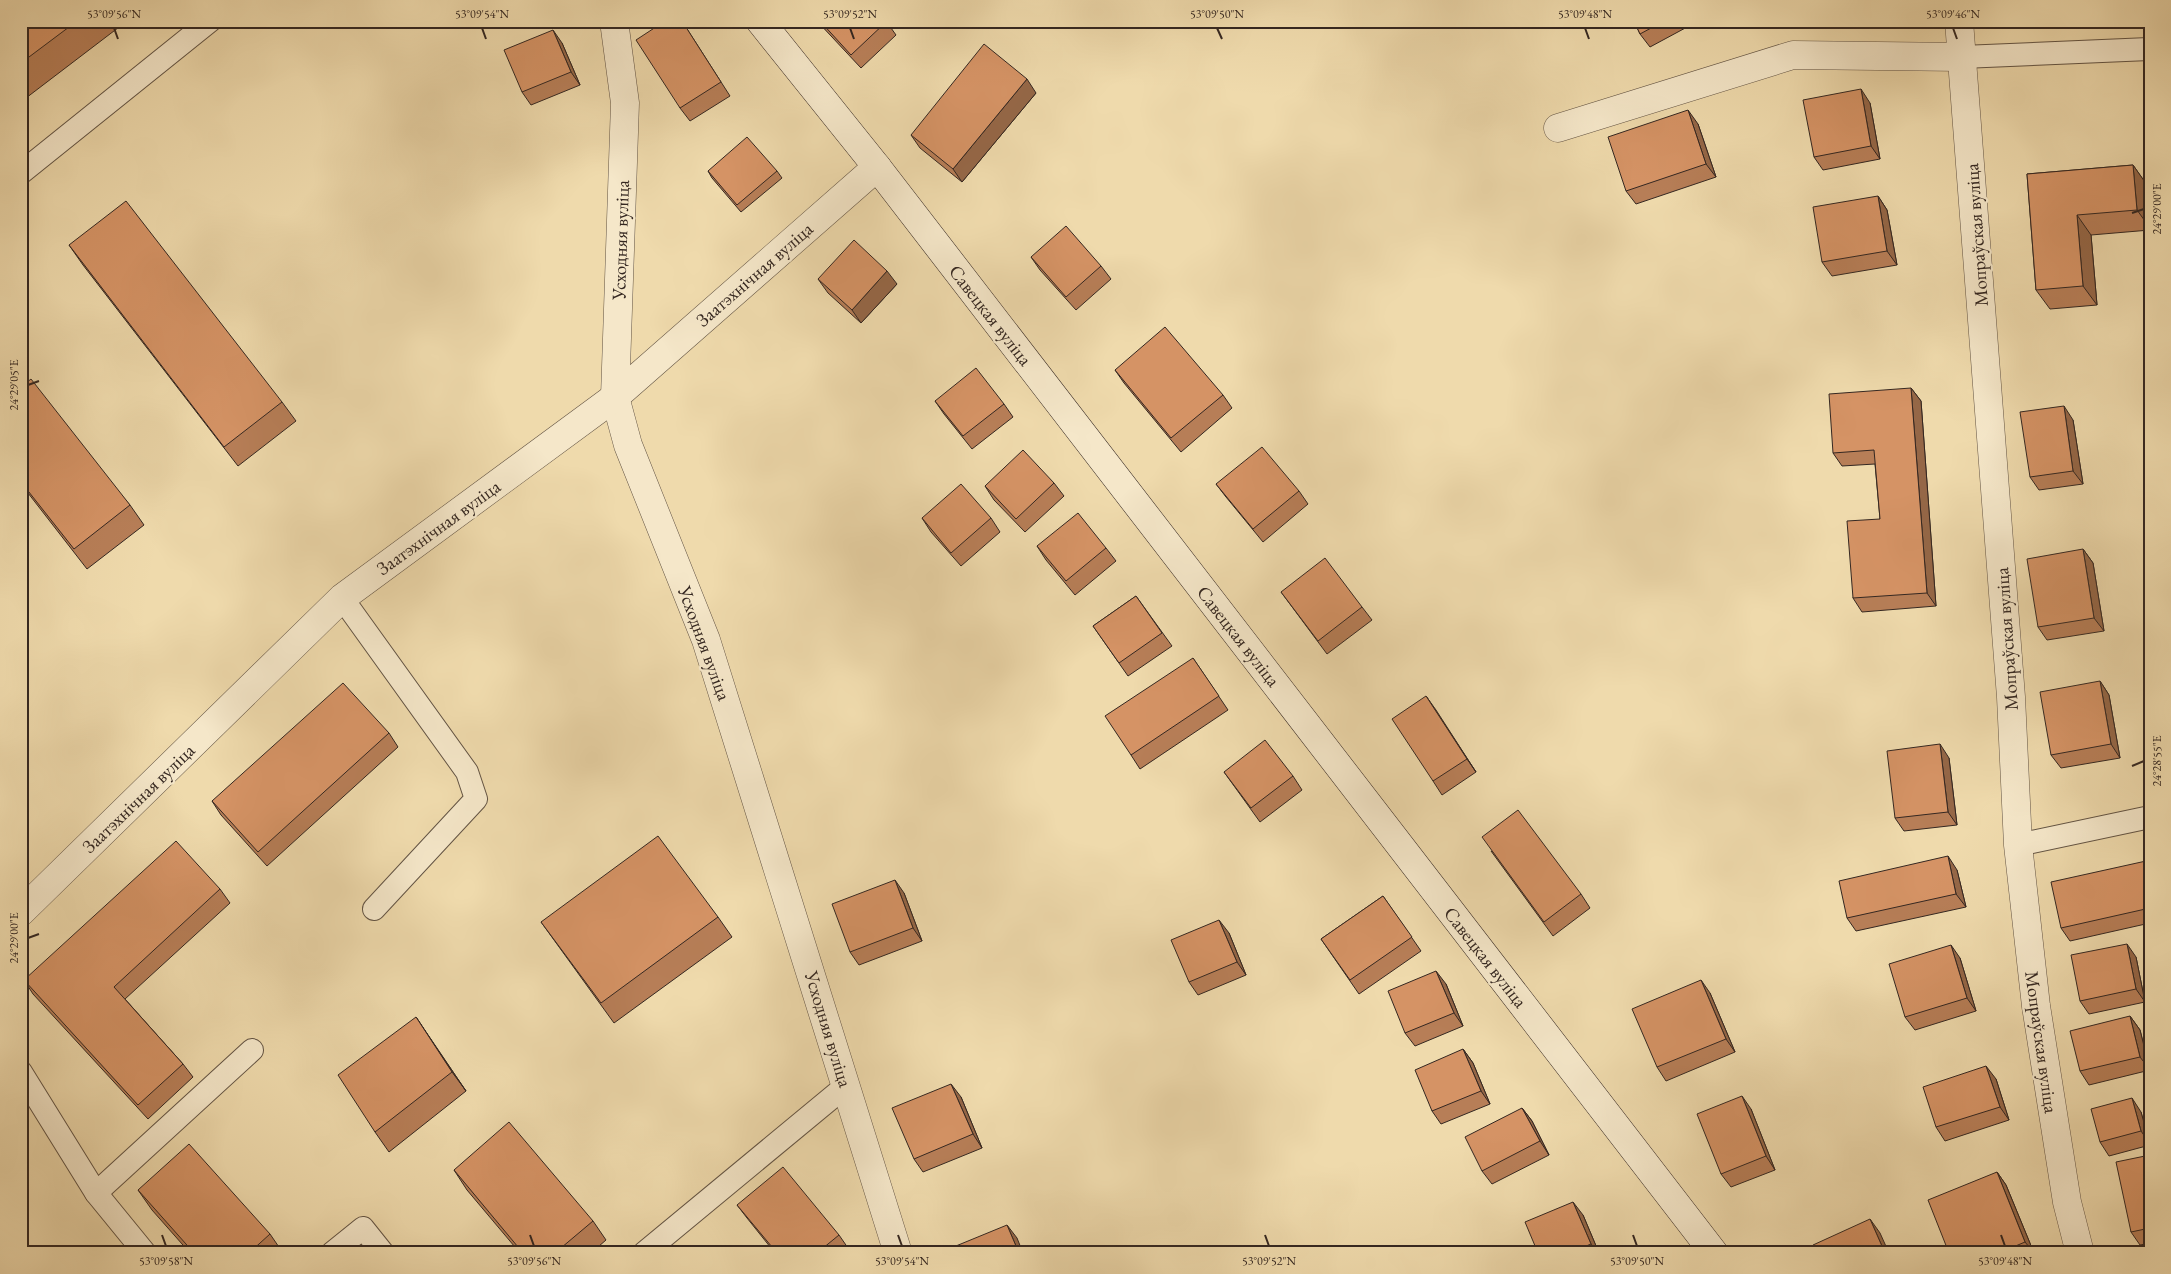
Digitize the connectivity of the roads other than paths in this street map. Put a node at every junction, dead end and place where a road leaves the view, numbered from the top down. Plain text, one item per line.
1 (210, 21) edge
2 (614, 21) edge
3 (760, 21) edge
4 (1959, 21) edge
5 (2149, 49) edge
6 (1962, 57) junction
7 (1558, 128) dead end
8 (877, 167) junction
9 (21, 173) edge
10 (615, 397) junction
11 (342, 598) junction
12 (2150, 817) edge
13 (2018, 846) junction
14 (374, 909) dead end
15 (23, 913) edge
16 (252, 1050) dead end
17 (21, 1072) edge
18 (847, 1084) junction
19 (96, 1194) junction
20 (145, 1253) edge
21 (332, 1253) edge
22 (383, 1253) edge
23 (644, 1253) edge
24 (898, 1253) edge
25 (1714, 1253) edge
26 (2080, 1253) edge

1 - 9 lane
2 - 10 street, Усходняя вуліца
3 - 8 street, Савецкая вуліца
4 - 6 street, Мопраўская вуліца
5 - 6 lane
6 - 7 street
6 - 13 street, Мопраўская вуліца
8 - 10 street, Заатэхнічная вуліца
8 - 25 street, Савецкая вуліца
10 - 11 street, Заатэхнічная вуліца
10 - 18 street, Усходняя вуліца
11 - 14 lane
11 - 15 street, Заатэхнічная вуліца
12 - 13 lane
13 - 26 street, Мопраўская вуліца
16 - 19 lane
17 - 19 lane
18 - 23 lane
18 - 24 street, Усходняя вуліца
19 - 20 lane
21 - 22 lane

